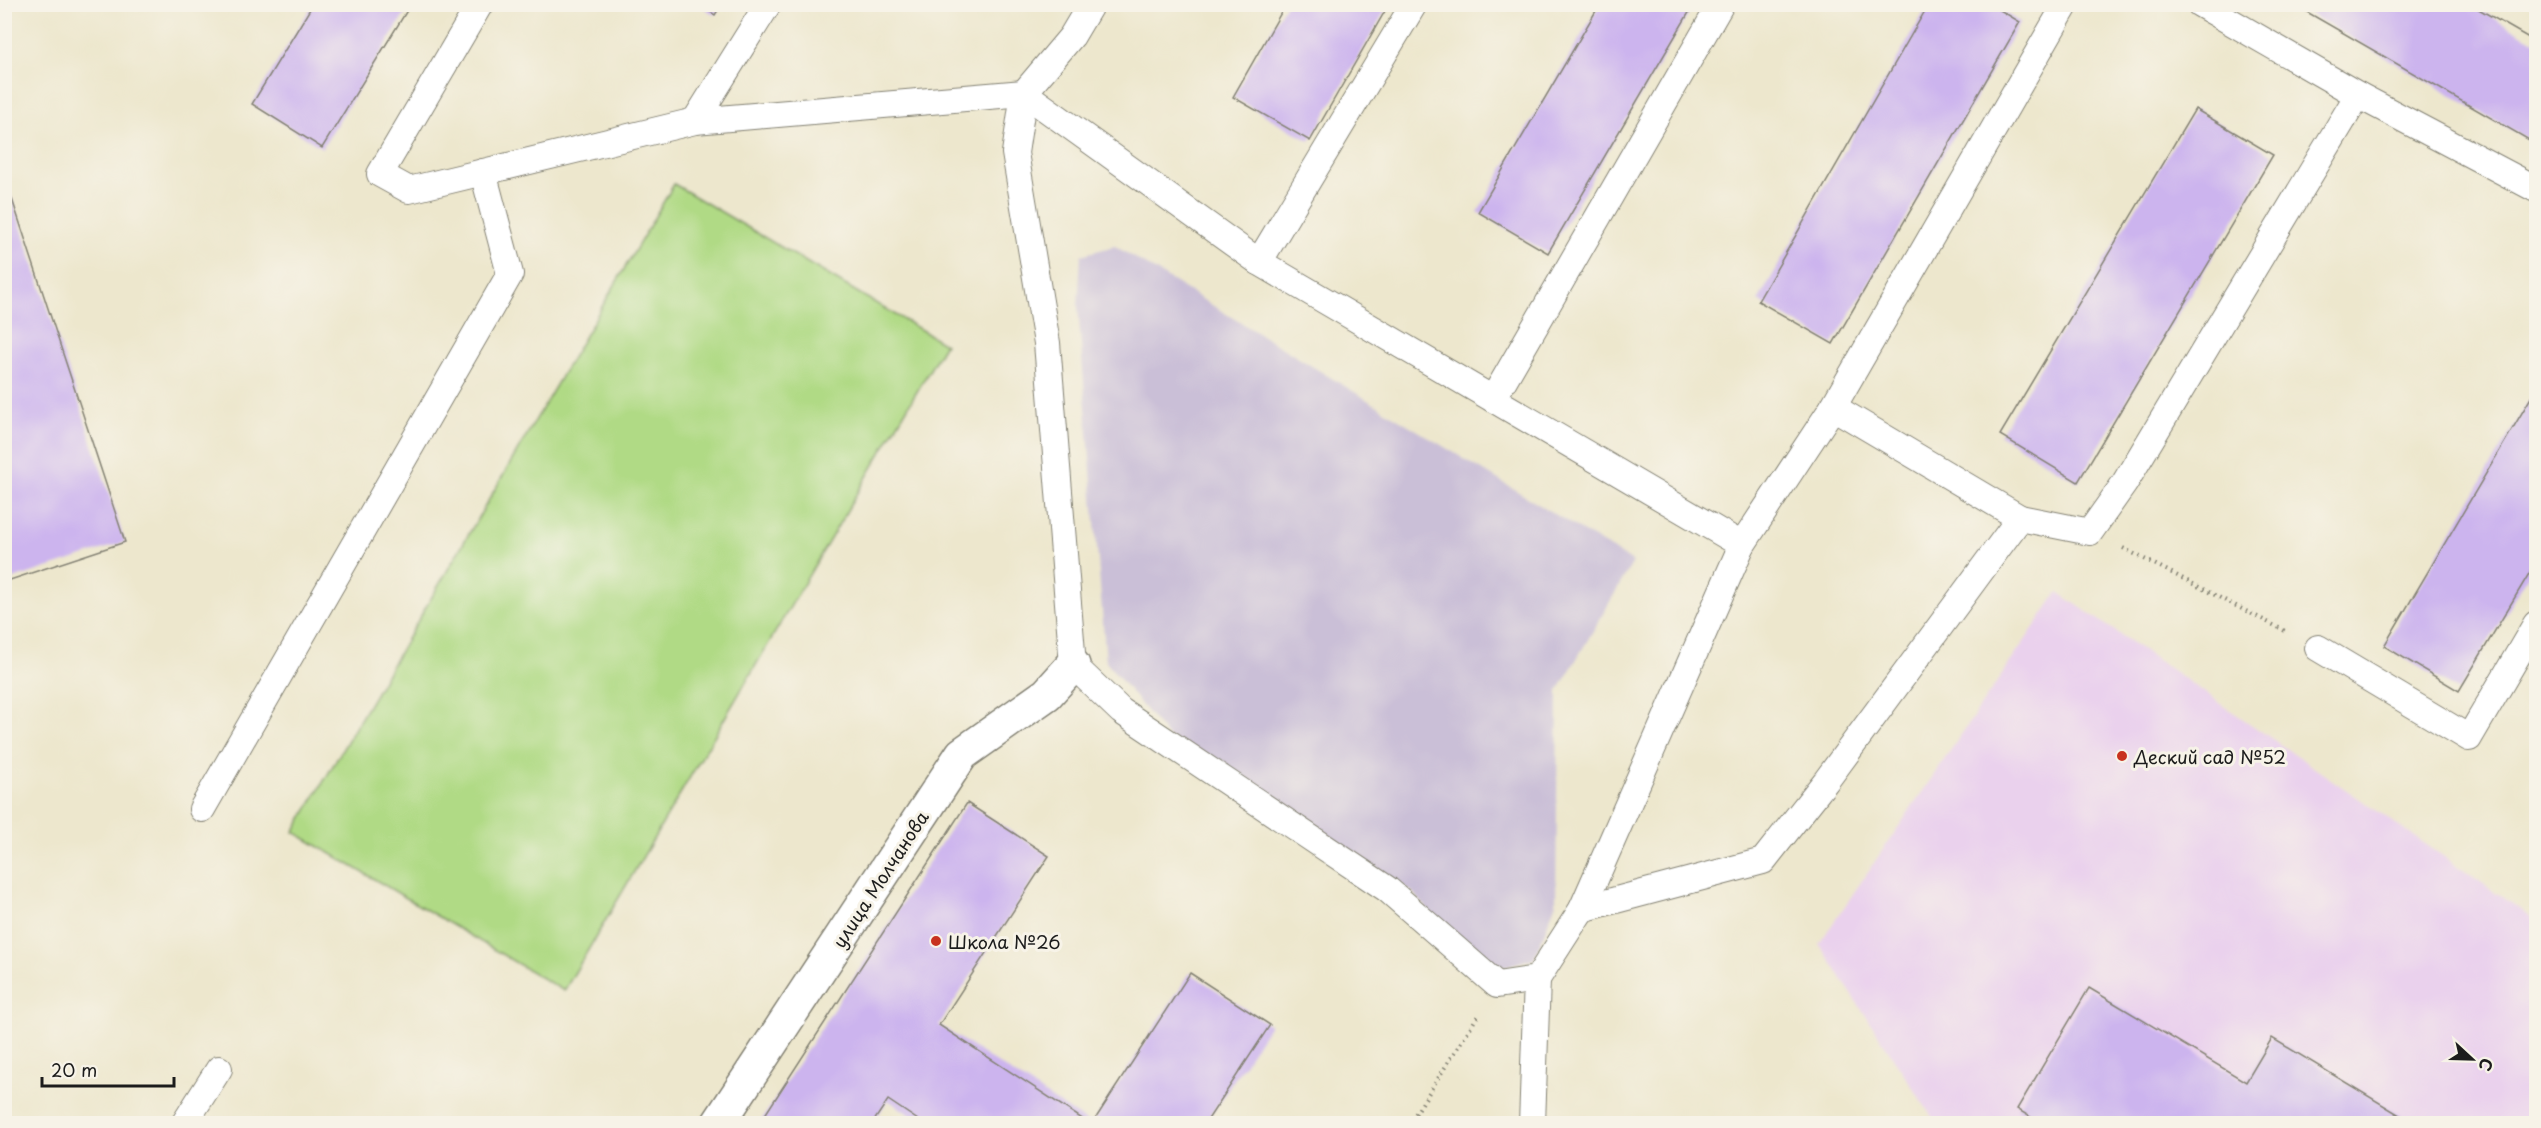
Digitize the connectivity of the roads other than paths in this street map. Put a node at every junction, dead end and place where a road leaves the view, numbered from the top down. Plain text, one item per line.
1 (480, 4) edge
2 (768, 4) edge
3 (1091, 4) edge
4 (1414, 4) edge
5 (1721, 4) edge
6 (2066, 4) edge
7 (2200, 4) edge
8 (1024, 93) junction
9 (2358, 95) junction
10 (695, 121) junction
11 (483, 172) junction
12 (2536, 189) edge
13 (1259, 262) junction
14 (1493, 399) junction
15 (1833, 407) junction
16 (2020, 518) junction
17 (1742, 545) junction
18 (2536, 624) edge
19 (2318, 648) road end
20 (1073, 665) junction
21 (202, 809) dead end
22 (1582, 909) junction
23 (1537, 979) junction
24 (219, 1070) dead end
25 (184, 1124) edge
26 (718, 1124) edge
27 (1532, 1124) edge

1 - 11 lane
2 - 10 lane
3 - 8 lane
4 - 13 lane
5 - 14 lane
6 - 15 lane
7 - 9 lane
8 - 10 lane
8 - 13 lane
8 - 20 lane
9 - 12 lane
9 - 16 lane
10 - 11 lane
11 - 21 lane
13 - 14 lane
14 - 17 lane
15 - 16 lane
15 - 17 lane
16 - 22 lane
17 - 22 lane
18 - 19 lane
20 - 23 lane
20 - 26 street, улица Молчанова
22 - 23 lane
23 - 27 lane
24 - 25 lane

